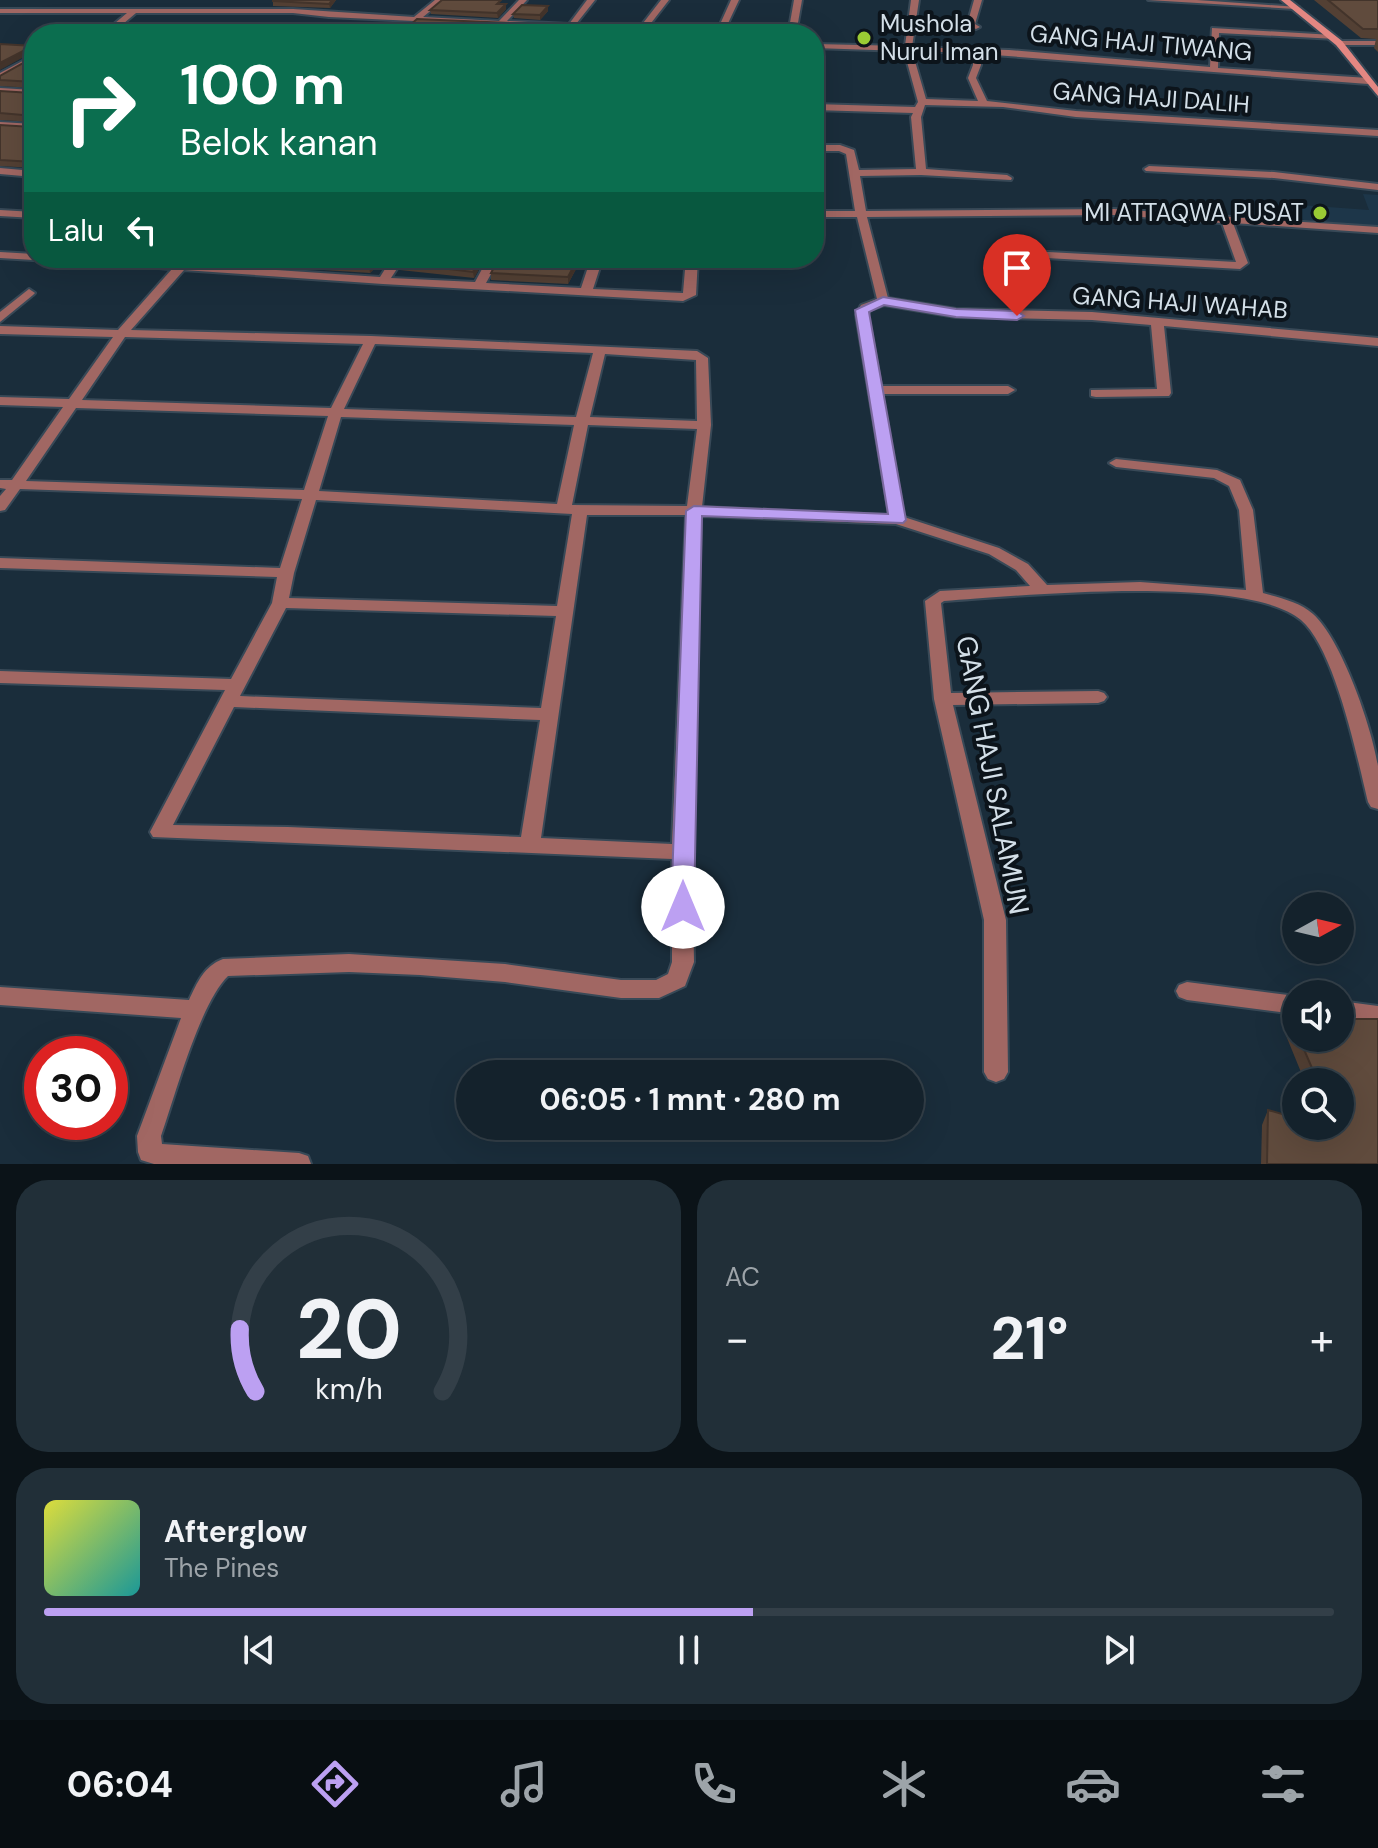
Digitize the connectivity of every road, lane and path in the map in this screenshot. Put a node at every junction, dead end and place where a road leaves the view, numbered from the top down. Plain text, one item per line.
1 (233, 0) edge
2 (440, 0) edge
3 (523, 0) edge
4 (591, 0) edge
5 (665, 0) edge
6 (735, 0) edge
7 (798, 0) edge
8 (915, 0) edge
9 (978, 0) edge
10 (1152, 0) edge
11 (1285, 0) edge
12 (1295, 7) junction
13 (0, 11) edge
14 (134, 11) junction
15 (222, 11) junction
16 (418, 18) junction
17 (502, 22) junction
18 (118, 24) edge
19 (410, 24) edge
20 (521, 24) edge
21 (573, 24) edge
22 (647, 24) edge
23 (723, 24) edge
24 (794, 24) edge
25 (976, 27) dead end
26 (1336, 40) junction
27 (1378, 43) edge
28 (824, 46) edge
29 (908, 50) junction
30 (977, 51) junction
31 (24, 65) edge
32 (1214, 70) junction
33 (1360, 70) junction
34 (1378, 71) edge
35 (0, 76) edge
36 (1368, 81) junction
37 (0, 91) edge
38 (24, 92) edge
39 (1378, 93) edge
40 (983, 103) junction
41 (921, 106) junction
42 (824, 107) edge
43 (0, 125) edge
44 (24, 126) edge
45 (1378, 133) edge
46 (824, 148) edge
47 (1149, 169) dead end
48 (0, 171) edge
49 (921, 172) junction
50 (24, 173) edge
51 (854, 173) junction
52 (1007, 178) dead end
53 (1378, 187) edge
54 (0, 213) edge
55 (861, 213) junction
56 (24, 214) edge
57 (824, 214) edge
58 (1226, 218) junction
59 (1378, 230) edge
60 (1029, 254) dead end
61 (0, 255) edge
62 (24, 256) edge
63 (180, 268) edge
64 (228, 268) edge
65 (286, 268) edge
66 (391, 268) edge
67 (489, 268) edge
68 (594, 268) edge
69 (691, 268) edge
70 (281, 274) junction
71 (383, 281) junction
72 (479, 286) junction
73 (586, 292) junction
74 (29, 293) dead end
75 (883, 301) junction
76 (0, 318) edge
77 (1157, 321) junction
78 (0, 330) edge
79 (122, 333) junction
80 (371, 340) junction
81 (1378, 342) edge
82 (600, 350) junction
83 (875, 390) junction
84 (1008, 390) dead end
85 (1096, 393) dead end
86 (0, 401) edge
87 (74, 404) junction
88 (336, 412) junction
89 (582, 420) junction
90 (704, 425) junction
91 (1116, 463) dead end
92 (8, 485) edge
93 (312, 495) junction
94 (0, 507) edge
95 (572, 509) junction
96 (694, 511) junction
97 (897, 520) junction
98 (0, 563) edge
99 (286, 573) junction
100 (1043, 590) junction
101 (1255, 595) junction
102 (280, 603) junction
103 (564, 611) junction
104 (0, 677) edge
105 (234, 693) junction
106 (1098, 697) dead end
107 (943, 699) junction
108 (549, 714) junction
109 (1378, 802) edge
110 (530, 844) junction
111 (682, 852) junction
112 (1187, 991) dead end
113 (0, 996) edge
114 (1282, 1003) edge
115 (195, 1010) junction
116 (1354, 1012) edge
117 (1378, 1015) edge
118 (996, 1072) dead end
119 (299, 1164) edge

1 - 15 street
2 - 16 street
3 - 17 street
4 - 21 street
5 - 22 street
6 - 23 street
7 - 24 street
8 - 29 street
9 - 25 street
10 - 12 street
11 - 12 street
12 - 26 street
13 - 14 street
14 - 15 street
14 - 18 street
15 - 16 street
16 - 17 street
16 - 19 street
17 - 20 street
26 - 27 street
26 - 32 street
26 - 33 street
28 - 29 street, GANG HAJI TIWANG
29 - 30 street, GANG HAJI TIWANG
29 - 41 street
30 - 32 street, GANG HAJI TIWANG
30 - 40 street
31 - 35 street
32 - 36 street, GANG HAJI TIWANG
33 - 34 street
33 - 36 street
36 - 39 street
37 - 38 street
40 - 41 street, GANG HAJI DALIH
40 - 45 street, GANG HAJI DALIH
41 - 42 street, GANG HAJI DALIH
41 - 49 street
43 - 44 street
46 - 51 street
47 - 53 street
48 - 50 street
49 - 51 street
49 - 52 street
51 - 55 street
54 - 56 street
55 - 57 street
55 - 58 street
55 - 75 street
58 - 59 street
58 - 60 street
61 - 62 street
63 - 79 street
64 - 70 street
65 - 70 street
66 - 71 street
67 - 72 street
68 - 73 street
69 - 73 street
70 - 71 street
71 - 72 street
72 - 73 street
74 - 76 street
75 - 77 street, GANG HAJI WAHAB
75 - 83 street
77 - 81 street, GANG HAJI WAHAB
77 - 85 street
78 - 79 street
79 - 80 street
79 - 87 street
80 - 82 street
80 - 88 street
82 - 89 street
82 - 90 street
83 - 84 street
83 - 97 street
86 - 87 street
87 - 88 street
87 - 92 street
88 - 89 street
88 - 93 street
89 - 90 street
89 - 95 street
90 - 96 street
91 - 101 street
92 - 93 street
92 - 94 street
93 - 95 street
93 - 99 street
95 - 96 street
95 - 103 street
96 - 97 street
96 - 111 street
97 - 100 street
98 - 99 street
99 - 102 street
100 - 101 street
100 - 107 street, GANG HAJI SALAMUN
101 - 109 street
102 - 103 street
102 - 105 street
103 - 108 street
104 - 105 street
105 - 108 street
105 - 110 street
106 - 107 street
107 - 118 street, GANG HAJI SALAMUN
108 - 110 street
110 - 111 street
111 - 115 street
112 - 114 street
113 - 115 street
115 - 119 street
116 - 117 street

